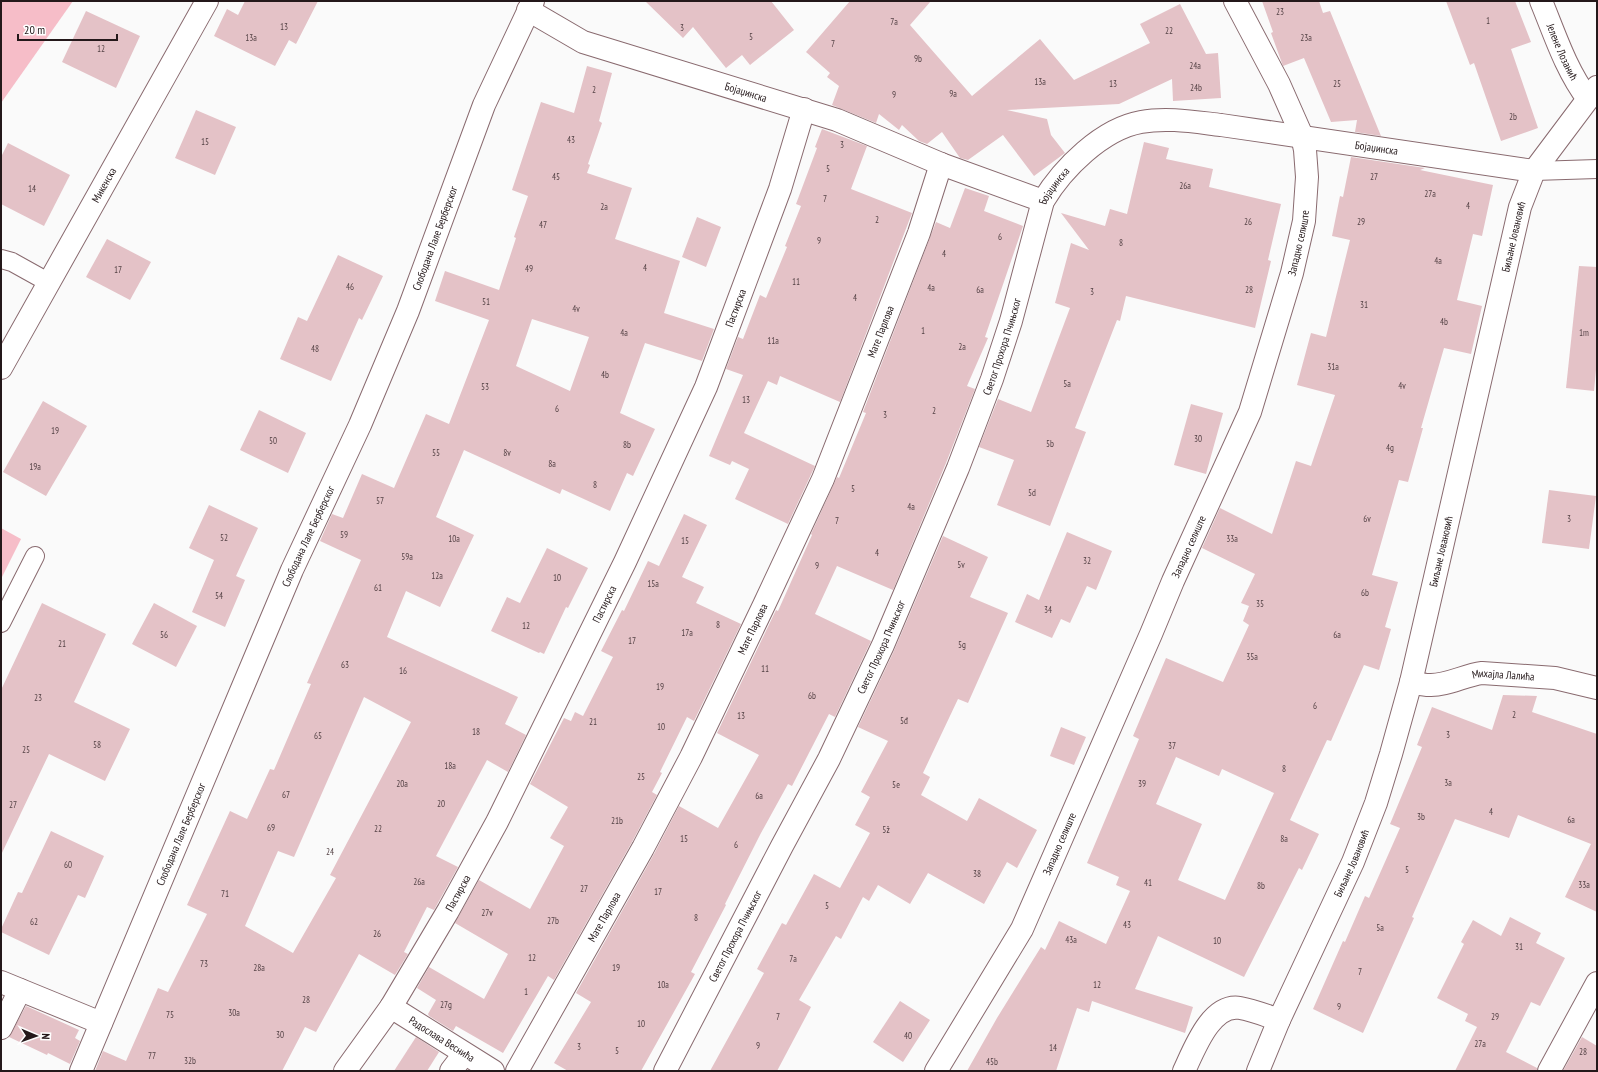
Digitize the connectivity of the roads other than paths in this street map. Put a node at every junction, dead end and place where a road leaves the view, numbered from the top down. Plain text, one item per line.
1 (207, 1) edge
2 (1235, 1) edge
3 (1541, 1) edge
4 (530, 5) edge
5 (1592, 93) edge
6 (804, 109) junction
7 (1302, 136) junction
8 (941, 164) junction
9 (1597, 169) edge
10 (1534, 172) junction
11 (1043, 201) junction
12 (1, 259) edge
13 (48, 282) junction
14 (1, 368) edge
15 (34, 556) dead end
16 (1, 623) edge
17 (1410, 682) junction
18 (1597, 688) edge
19 (1597, 983) edge
20 (10, 986) edge
21 (391, 1007) junction
22 (1591, 1009) edge
23 (1279, 1020) junction
24 (101, 1023) junction
25 (1, 1028) edge
26 (464, 1054) junction
27 (82, 1071) edge
28 (345, 1071) edge
29 (451, 1071) edge
30 (493, 1071) edge
31 (517, 1071) edge
32 (665, 1071) edge
33 (936, 1071) edge
34 (1184, 1071) edge
35 (1258, 1071) edge
36 (1549, 1071) edge

1 - 13 street, Микенска
2 - 7 street, Западно селиште
3 - 5 street, Јелене Лозанић
4 - 6 street, Бојаџинска
4 - 24 street, Слободана Лале Берберског
5 - 10 street, Биљане Јовановић
6 - 8 street, Бојаџинска
6 - 21 street, Пастирска
7 - 10 street, Бојаџинска
7 - 11 street, Бојаџинска
7 - 33 street, Западно селиште
8 - 11 street, Бојаџинска
8 - 31 street, Мате Парлова
9 - 10 lane, Бојаџинска
10 - 17 street, Биљане Јовановић
11 - 32 street, Светог Прохора Пчињског
12 - 13 lane
13 - 14 street, Микенска
15 - 16 lane
17 - 18 street, Михајла Лалића
17 - 23 street, Биљане Јовановић
19 - 22 street
20 - 24 street
20 - 25 street
21 - 26 street, Радослава Веснића
21 - 28 street, Пастирска
22 - 36 street
23 - 34 street
23 - 35 street, Биљане Јовановић
24 - 27 street, Слободана Лале Берберског
26 - 29 street
26 - 30 street, Радослава Веснића

